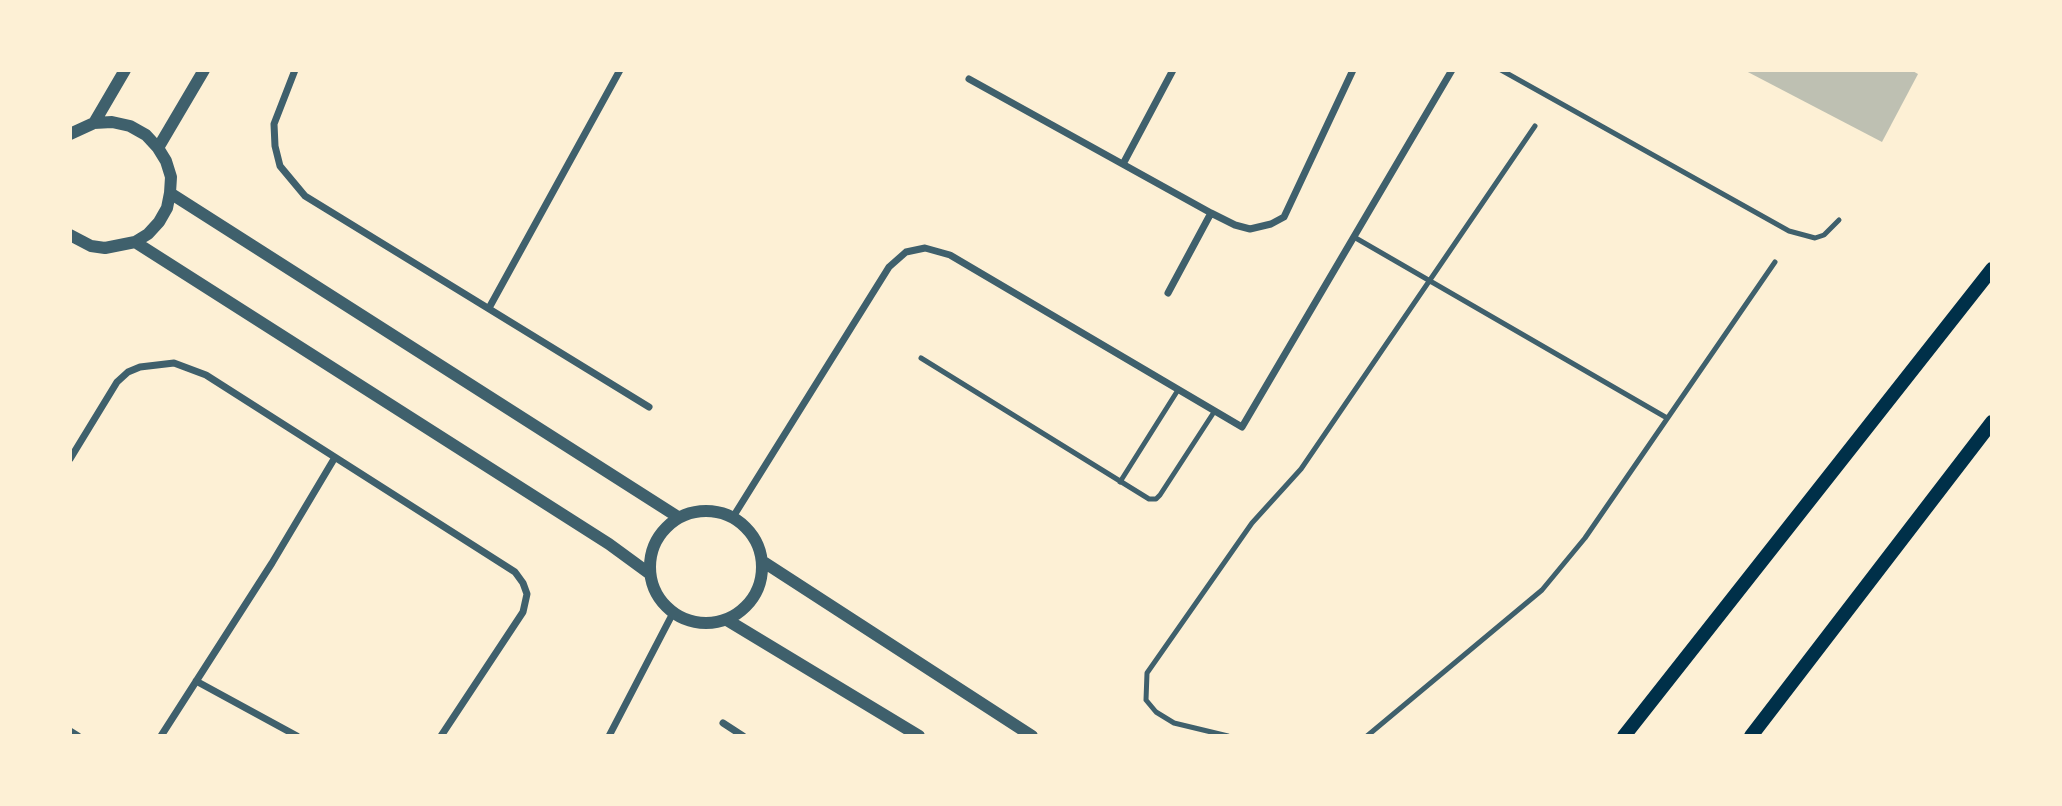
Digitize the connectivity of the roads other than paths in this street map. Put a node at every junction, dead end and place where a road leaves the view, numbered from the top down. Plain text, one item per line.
1 (125, 70) edge
2 (204, 70) edge
3 (295, 70) edge
4 (620, 70) edge
5 (1173, 70) edge
6 (1353, 70) edge
7 (1452, 70) edge
8 (1501, 70) edge
9 (970, 79) dead end
10 (94, 123) junction
11 (1535, 126) dead end
12 (70, 134) edge
13 (158, 148) junction
14 (1123, 164) junction
15 (170, 193) junction
16 (1211, 213) junction
17 (1839, 220) dead end
18 (73, 237) edge
19 (1354, 237) junction
20 (135, 242) junction
21 (70, 252) edge
22 (1775, 262) dead end
23 (1992, 269) edge
24 (1430, 280) junction
25 (1168, 293) dead end
26 (489, 308) junction
27 (921, 358) dead end
28 (1178, 390) junction
29 (649, 407) dead end
30 (1214, 412) junction
31 (1667, 418) junction
32 (1992, 422) edge
33 (70, 459) edge
34 (334, 459) junction
35 (1120, 482) junction
36 (678, 517) junction
37 (733, 517) junction
38 (762, 561) junction
39 (650, 574) junction
40 (673, 613) junction
41 (727, 620) junction
42 (196, 681) junction
43 (723, 723) dead end
44 (70, 731) edge
45 (78, 736) edge
46 (161, 736) edge
47 (297, 736) edge
48 (441, 736) edge
49 (608, 736) edge
50 (743, 736) edge
51 (919, 736) edge
52 (1032, 736) edge
53 (1228, 736) edge
54 (1367, 736) edge
55 (1624, 736) edge
56 (1751, 736) edge

1 - 10 street
2 - 13 street
3 - 26 street
4 - 26 street
5 - 14 street
6 - 16 street
7 - 19 street
8 - 17 lane
9 - 14 street
10 - 12 street
10 - 13 street
11 - 24 lane
13 - 15 street
14 - 16 street
15 - 20 street
15 - 36 street
16 - 25 street
18 - 20 street
18 - 21 street
19 - 24 lane
19 - 30 street
20 - 39 street
22 - 31 lane
23 - 55 main road
24 - 31 lane
24 - 53 lane
26 - 29 street
27 - 35 lane
28 - 30 street
28 - 35 lane
28 - 37 street
30 - 35 lane
31 - 54 lane
32 - 56 main road
33 - 34 street
34 - 42 street
34 - 48 street
36 - 37 street
36 - 39 street
37 - 38 street
38 - 41 street
38 - 52 street
39 - 40 street
40 - 41 street
40 - 49 street
41 - 51 street
42 - 46 street
42 - 47 street
43 - 50 street
44 - 45 street

